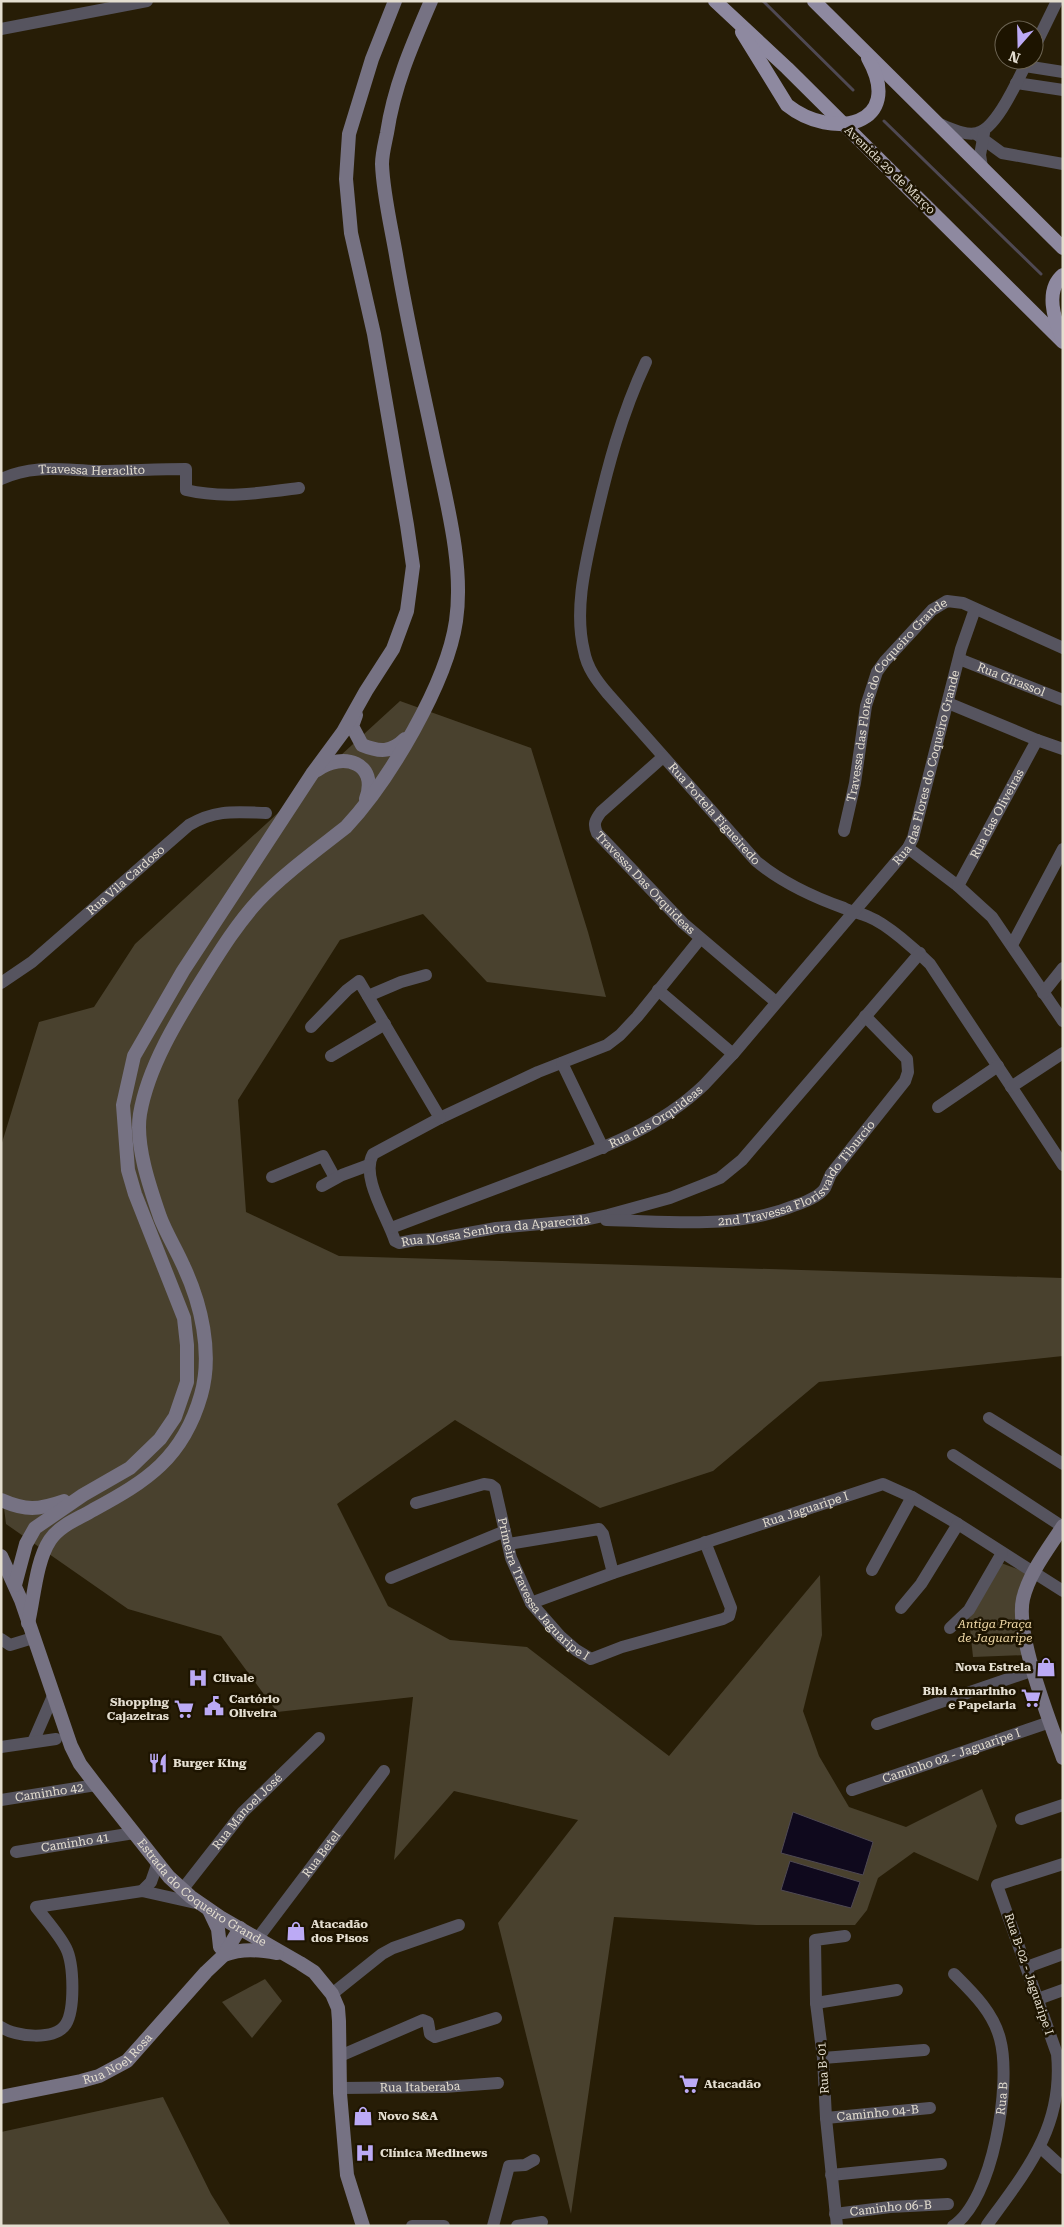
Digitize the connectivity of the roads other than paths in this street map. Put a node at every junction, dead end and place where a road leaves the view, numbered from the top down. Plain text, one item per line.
1 (147, 1) edge
2 (395, 1) edge
3 (431, 1) edge
4 (715, 1) edge
5 (814, 1) edge
6 (1057, 1) edge
7 (732, 17) junction
8 (1044, 28) edge
9 (1, 29) edge
10 (861, 46) junction
11 (1044, 67) edge
12 (1022, 70) edge
13 (1063, 72) edge
14 (1016, 83) junction
15 (1063, 90) edge
16 (939, 124) junction
17 (844, 125) junction
18 (981, 134) junction
19 (1063, 164) edge
20 (982, 167) junction
21 (1063, 248) edge
22 (1063, 275) edge
23 (1063, 340) edge
24 (646, 362) dead end
25 (1, 479) edge
26 (299, 488) dead end
27 (975, 609) junction
28 (1063, 648) edge
29 (959, 659) junction
30 (1063, 700) edge
31 (360, 703) junction
32 (948, 703) junction
33 (411, 734) junction
34 (1037, 740) junction
35 (1063, 749) edge
36 (663, 757) junction
37 (312, 774) junction
38 (266, 812) dead end
39 (357, 815) junction
40 (844, 831) dead end
41 (908, 848) junction
42 (1063, 849) edge
43 (958, 886) junction
44 (854, 912) junction
45 (700, 939) junction
46 (1012, 945) junction
47 (920, 953) junction
48 (1063, 968) edge
49 (426, 975) dead end
50 (1, 983) edge
51 (658, 990) junction
52 (1043, 993) junction
53 (368, 996) junction
54 (776, 1002) junction
55 (865, 1016) junction
56 (1063, 1022) edge
57 (385, 1024) junction
58 (311, 1026) dead end
59 (1063, 1053) edge
60 (733, 1054) junction
61 (331, 1056) dead end
62 (562, 1062) junction
63 (998, 1066) junction
64 (1012, 1087) junction
65 (938, 1107) dead end
66 (440, 1118) junction
67 (603, 1148) junction
68 (369, 1165) junction
69 (1063, 1165) edge
70 (272, 1177) dead end
71 (335, 1178) junction
72 (322, 1186) dead end
73 (585, 1220) junction
74 (391, 1228) junction
75 (989, 1418) dead end
76 (954, 1455) dead end
77 (1063, 1464) edge
78 (83, 1495) junction
79 (912, 1497) junction
80 (1, 1500) edge
81 (416, 1503) dead end
82 (958, 1524) junction
83 (1063, 1526) edge
84 (505, 1531) junction
85 (705, 1542) junction
86 (508, 1544) junction
87 (1002, 1552) junction
88 (1, 1556) edge
89 (872, 1570) dead end
90 (613, 1573) junction
91 (1034, 1573) junction
92 (391, 1578) dead end
93 (15, 1585) junction
94 (1063, 1591) edge
95 (531, 1603) junction
96 (901, 1608) dead end
97 (28, 1623) junction
98 (950, 1628) dead end
99 (33, 1638) junction
100 (1, 1639) edge
101 (1034, 1670) junction
102 (53, 1696) junction
103 (1050, 1722) junction
104 (877, 1724) dead end
105 (319, 1738) dead end
106 (56, 1739) dead end
107 (33, 1742) junction
108 (1, 1747) edge
109 (1063, 1758) edge
110 (384, 1771) dead end
111 (96, 1785) junction
112 (852, 1790) dead end
113 (1, 1800) edge
114 (1063, 1805) edge
115 (1021, 1819) dead end
116 (134, 1833) junction
117 (16, 1852) dead end
118 (158, 1862) junction
119 (1063, 1864) edge
120 (182, 1890) junction
121 (142, 1891) junction
122 (205, 1907) junction
123 (459, 1925) dead end
124 (236, 1926) junction
125 (845, 1936) dead end
126 (258, 1938) junction
127 (222, 1951) junction
128 (287, 1954) junction
129 (1063, 1954) edge
130 (1026, 1967) junction
131 (954, 1974) dead end
132 (897, 1990) dead end
133 (1063, 1990) edge
134 (332, 1994) junction
135 (1038, 1999) junction
136 (816, 2003) junction
137 (496, 2018) dead end
138 (1, 2027) edge
139 (924, 2050) dead end
140 (1060, 2052) edge
141 (340, 2056) junction
142 (823, 2058) junction
143 (498, 2083) dead end
144 (340, 2088) junction
145 (1, 2097) edge
146 (930, 2108) dead end
147 (1057, 2114) edge
148 (826, 2118) junction
149 (1040, 2147) junction
150 (534, 2160) dead end
151 (941, 2164) dead end
152 (1063, 2168) edge
153 (831, 2174) junction
154 (948, 2204) dead end
155 (836, 2220) edge
156 (542, 2222) dead end
157 (494, 2223) edge
158 (987, 2225) edge
159 (363, 2226) edge
160 (412, 2226) edge
161 (444, 2226) edge
162 (516, 2226) edge
163 (953, 2226) edge

1 - 9 street
2 - 31 main road
3 - 33 main road
4 - 7 main road, Avenida 29 de Março
5 - 10 main road
6 - 8 street
7 - 17 main road, Avenida 29 de Março
7 - 17 main road
10 - 16 main road
10 - 17 main road
11 - 13 street
12 - 14 street
14 - 15 street
14 - 18 street
16 - 18 street
16 - 20 main road
17 - 23 main road, Avenida 29 de Março
18 - 19 street
18 - 20 street
20 - 21 main road
22 - 23 main road
24 - 36 street, Rua Portela Figueiredo
25 - 26 street, Travessa Heraclito
27 - 28 street, Travessa das Flores do Coqueiro Grande
27 - 29 street, Rua das Flores do Coqueiro Grande
27 - 40 street, Travessa das Flores do Coqueiro Grande
29 - 30 street, Rua Girassol
29 - 32 street, Rua das Flores do Coqueiro Grande
31 - 33 main road
31 - 37 main road
32 - 34 street
32 - 41 street, Rua das Flores do Coqueiro Grande
33 - 39 main road
34 - 35 street
34 - 43 street, Rua das Oliveiras
36 - 44 street, Rua Portela Figueiredo
36 - 45 street, Travessa Das Orquideas
37 - 39 main road
37 - 78 main road
38 - 50 street, Rua Vila Cardoso
39 - 97 main road
41 - 43 street
41 - 44 street, Rua das Flores do Coqueiro Grande
42 - 46 street
43 - 46 street
44 - 47 street, Rua Portela Figueiredo
44 - 54 street, Rua das Orquideas
45 - 51 street
45 - 54 street, Travessa Das Orquideas
46 - 52 street
47 - 55 street, Rua Nossa Senhora da Aparecida
47 - 63 street, Rua Portela Figueiredo
48 - 52 street
49 - 53 street
51 - 60 street
51 - 62 street
52 - 56 street
53 - 57 street
53 - 58 street
54 - 60 street, Rua das Orquideas
55 - 73 street, Rua Nossa Senhora da Aparecida
55 - 73 street, 2nd Travessa Florisvaido Tiburcio
57 - 61 street
57 - 66 street
59 - 64 street
60 - 67 street, Rua das Orquideas
62 - 66 street
62 - 67 street
63 - 64 street, Rua Portela Figueiredo
63 - 65 street
64 - 69 street, Rua Portela Figueiredo
66 - 68 street
67 - 74 street, Rua das Orquideas
68 - 71 street
68 - 74 street, Rua Nossa Senhora da Aparecida
70 - 71 street
71 - 72 street
73 - 74 street, Rua Nossa Senhora da Aparecida
75 - 77 street
76 - 83 street
78 - 80 main road
78 - 93 main road
79 - 82 street, Rua Jaguaripe I
79 - 85 street, Rua Jaguaripe I
79 - 89 street
81 - 84 street, Primeira Travessa Jaguaripe I
82 - 87 street, Rua Jaguaripe I
82 - 96 street
83 - 91 main road
84 - 86 street, Primeira Travessa Jaguaripe I
84 - 92 street
85 - 90 street, Rua Jaguaripe I
85 - 95 street, Primeira Travessa Jaguaripe I
86 - 90 street
86 - 95 street, Primeira Travessa Jaguaripe I
87 - 91 street, Rua Jaguaripe I
87 - 98 street
88 - 93 main road, Estrada do Coqueiro Grande
90 - 95 street, Rua Jaguaripe I
91 - 94 street, Rua Jaguaripe I
91 - 101 main road
93 - 97 main road, Estrada do Coqueiro Grande
97 - 99 main road, Estrada do Coqueiro Grande
99 - 100 street
99 - 102 main road, Estrada do Coqueiro Grande
101 - 103 main road
101 - 104 street
102 - 107 street
102 - 111 main road, Estrada do Coqueiro Grande
103 - 109 main road
103 - 112 street, Caminho 02 - Jaguaripe I
105 - 120 street, Rua Manoel José
106 - 107 street
107 - 108 street
110 - 126 street, Rua Betel
111 - 113 street, Caminho 42
111 - 116 main road, Estrada do Coqueiro Grande
114 - 115 street
116 - 117 street, Caminho 41
116 - 118 main road, Estrada do Coqueiro Grande
118 - 120 main road, Estrada do Coqueiro Grande
118 - 121 street
119 - 130 street, Rua B-02 - Jaguaripe I
120 - 122 main road, Estrada do Coqueiro Grande
121 - 122 street
121 - 138 street
122 - 124 main road, Estrada do Coqueiro Grande
122 - 127 main road
123 - 134 street
124 - 126 main road, Estrada do Coqueiro Grande
124 - 127 main road, Rua Noel Rosa
125 - 136 street, Rua B-01
126 - 128 main road, Estrada do Coqueiro Grande
127 - 128 main road
127 - 145 main road, Rua Noel Rosa
128 - 134 main road, Estrada do Coqueiro Grande
129 - 130 street
130 - 135 street, Rua B-02 - Jaguaripe I
131 - 163 street, Rua B
132 - 136 street
133 - 135 street
134 - 141 main road, Estrada do Coqueiro Grande
135 - 140 street, Rua B-02 - Jaguaripe I
136 - 142 street, Rua B-01
137 - 141 street
139 - 142 street
140 - 147 street, Rua B-02 - Jaguaripe I
141 - 144 main road, Estrada do Coqueiro Grande
142 - 148 street, Rua B-01
143 - 144 street, Rua Itaberaba
144 - 159 main road, Estrada do Coqueiro Grande
146 - 148 street, Caminho 04-B
147 - 149 street, Rua B-02 - Jaguaripe I
148 - 153 street, Rua B-01
149 - 152 street
149 - 158 street, Rua B-02 - Jaguaripe I
150 - 157 street
151 - 153 street
153 - 155 street, Rua B-01
154 - 155 street, Caminho 06-B
156 - 162 street
157 - 162 street
160 - 161 street

